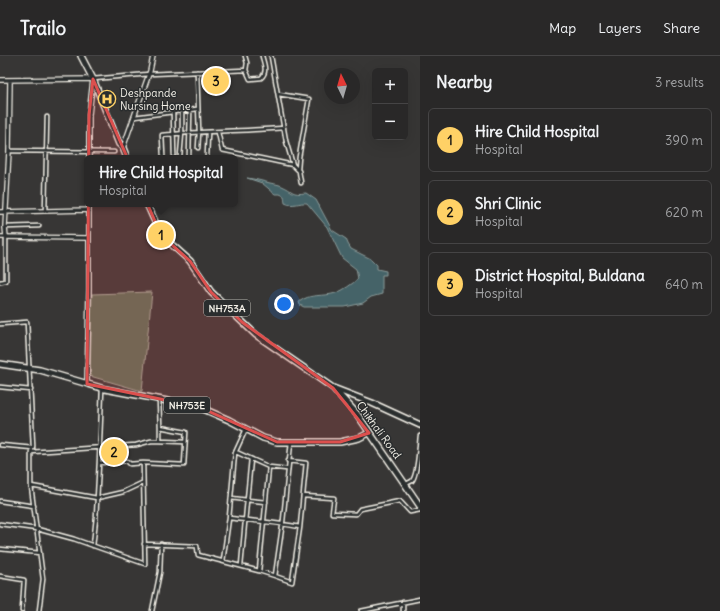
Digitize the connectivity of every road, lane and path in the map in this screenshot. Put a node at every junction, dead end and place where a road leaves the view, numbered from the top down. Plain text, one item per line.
1 (81, 56) edge
2 (153, 56) edge
3 (246, 56) edge
4 (262, 56) edge
5 (271, 56) edge
6 (246, 70) junction
7 (197, 72) junction
8 (149, 74) junction
9 (93, 79) junction
10 (0, 80) edge
11 (10, 80) junction
12 (278, 94) junction
13 (197, 109) junction
14 (190, 111) junction
15 (182, 112) junction
16 (173, 113) junction
17 (47, 117) dead end
18 (134, 117) junction
19 (284, 128) junction
20 (190, 132) junction
21 (199, 132) junction
22 (208, 132) junction
23 (218, 132) junction
24 (182, 133) junction
25 (173, 134) junction
26 (123, 148) junction
27 (198, 148) dead end
28 (9, 151) junction
29 (46, 151) junction
30 (89, 152) junction
31 (114, 152) dead end
32 (126, 155) edge
33 (163, 155) edge
34 (174, 155) dead end
35 (180, 155) edge
36 (189, 155) dead end
37 (207, 155) edge
38 (293, 164) junction
39 (298, 169) junction
40 (301, 183) dead end
41 (148, 207) edge
42 (89, 210) joint
43 (45, 211) junction
44 (0, 212) edge
45 (6, 212) junction
46 (39, 226) dead end
47 (5, 227) junction
48 (6, 236) junction
49 (0, 237) edge
50 (89, 238) junction
51 (0, 282) edge
52 (0, 324) edge
53 (0, 364) edge
54 (30, 368) junction
55 (87, 384) junction
56 (0, 387) edge
57 (102, 388) junction
58 (333, 388) junction
59 (31, 390) junction
60 (159, 399) junction
61 (420, 425) edge
62 (160, 427) junction
63 (246, 429) junction
64 (370, 432) junction
65 (420, 436) edge
66 (160, 441) junction
67 (186, 442) junction
68 (291, 442) junction
69 (0, 445) edge
70 (99, 447) junction
71 (33, 448) junction
72 (31, 452) junction
73 (236, 452) junction
74 (251, 459) junction
75 (288, 461) junction
76 (99, 463) junction
77 (143, 464) junction
78 (269, 467) junction
79 (287, 469) junction
80 (142, 483) junction
81 (406, 484) junction
82 (31, 486) junction
83 (303, 496) junction
84 (97, 498) junction
85 (231, 498) junction
86 (247, 500) junction
87 (0, 501) edge
88 (266, 502) junction
89 (34, 506) junction
90 (420, 506) edge
91 (420, 510) edge
92 (229, 518) junction
93 (246, 520) junction
94 (264, 522) junction
95 (0, 524) edge
96 (283, 524) junction
97 (300, 527) junction
98 (37, 529) junction
99 (144, 544) junction
100 (161, 544) junction
101 (93, 546) junction
102 (0, 549) edge
103 (40, 553) junction
104 (223, 561) junction
105 (241, 566) junction
106 (259, 571) junction
107 (0, 576) edge
108 (275, 576) junction
109 (420, 599) edge
110 (403, 602) junction
111 (22, 611) edge
112 (39, 611) edge
113 (152, 611) edge
114 (361, 611) edge
115 (403, 611) edge

1 - 9 highway
2 - 8 street
3 - 6 street
4 - 6 street
5 - 12 street
6 - 7 street
7 - 8 street
7 - 13 street
8 - 9 street
8 - 18 street
9 - 11 street
9 - 26 highway
9 - 30 street
10 - 11 street
11 - 28 street
12 - 19 street
12 - 39 street
13 - 14 street
13 - 21 street
14 - 15 street
14 - 20 street
15 - 16 street
15 - 24 street
16 - 18 street
16 - 25 street
17 - 29 street
18 - 26 street
19 - 23 street
19 - 38 street
20 - 21 street
20 - 24 street
20 - 36 street
21 - 22 street
21 - 27 street
22 - 23 street
22 - 37 street
23 - 38 street
24 - 25 street
24 - 35 street
25 - 33 street
25 - 34 street
26 - 32 highway
28 - 29 street
28 - 45 street
29 - 30 street
29 - 43 street
30 - 31 street
38 - 39 street
39 - 40 street
41 - 58 highway, NH753A
42 - 43 street
42 - 50 street
43 - 45 street
44 - 45 street
45 - 47 street
46 - 47 street
47 - 48 street
48 - 49 street
48 - 50 street
48 - 51 street
50 - 55 street
52 - 54 street
53 - 54 highway, NH753E
54 - 55 highway, NH753E
54 - 59 street
55 - 57 highway, NH753E
56 - 59 street
57 - 60 highway, NH753E
57 - 70 street
58 - 61 highway
58 - 64 highway, Chikhali Road / NH753A
59 - 71 street
60 - 62 street
60 - 63 highway, NH753E
62 - 66 street
62 - 67 street
63 - 68 highway, NH753E
63 - 73 street
64 - 68 highway, NH753E
64 - 81 highway, Chikhali Road / NH753A
65 - 81 street
66 - 67 street
66 - 70 street
67 - 77 street
68 - 75 street
69 - 71 street
70 - 72 street
70 - 76 street
71 - 72 street
72 - 82 street
73 - 74 street
73 - 85 street
74 - 78 street
74 - 86 street
75 - 79 street
75 - 83 street
76 - 77 street
76 - 84 street
77 - 80 street
78 - 79 street
78 - 88 street
79 - 96 street
80 - 84 street
80 - 99 street
81 - 90 highway, Chikhali Road / NH753A
82 - 84 street
82 - 89 street
83 - 91 street
83 - 97 street
84 - 101 street
85 - 86 street
85 - 92 street
86 - 88 street
86 - 93 street
87 - 89 street
88 - 94 street
89 - 98 street
92 - 93 street
92 - 104 street
93 - 94 street
93 - 105 street
94 - 96 street
94 - 106 street
95 - 98 street
96 - 97 street
96 - 108 street
97 - 108 street
98 - 101 street
98 - 103 street
99 - 100 street
99 - 101 street
100 - 104 street
100 - 113 street
102 - 103 street
103 - 112 street
104 - 105 street
105 - 106 street
106 - 108 street
107 - 111 street
109 - 110 street
110 - 114 street
110 - 115 street

